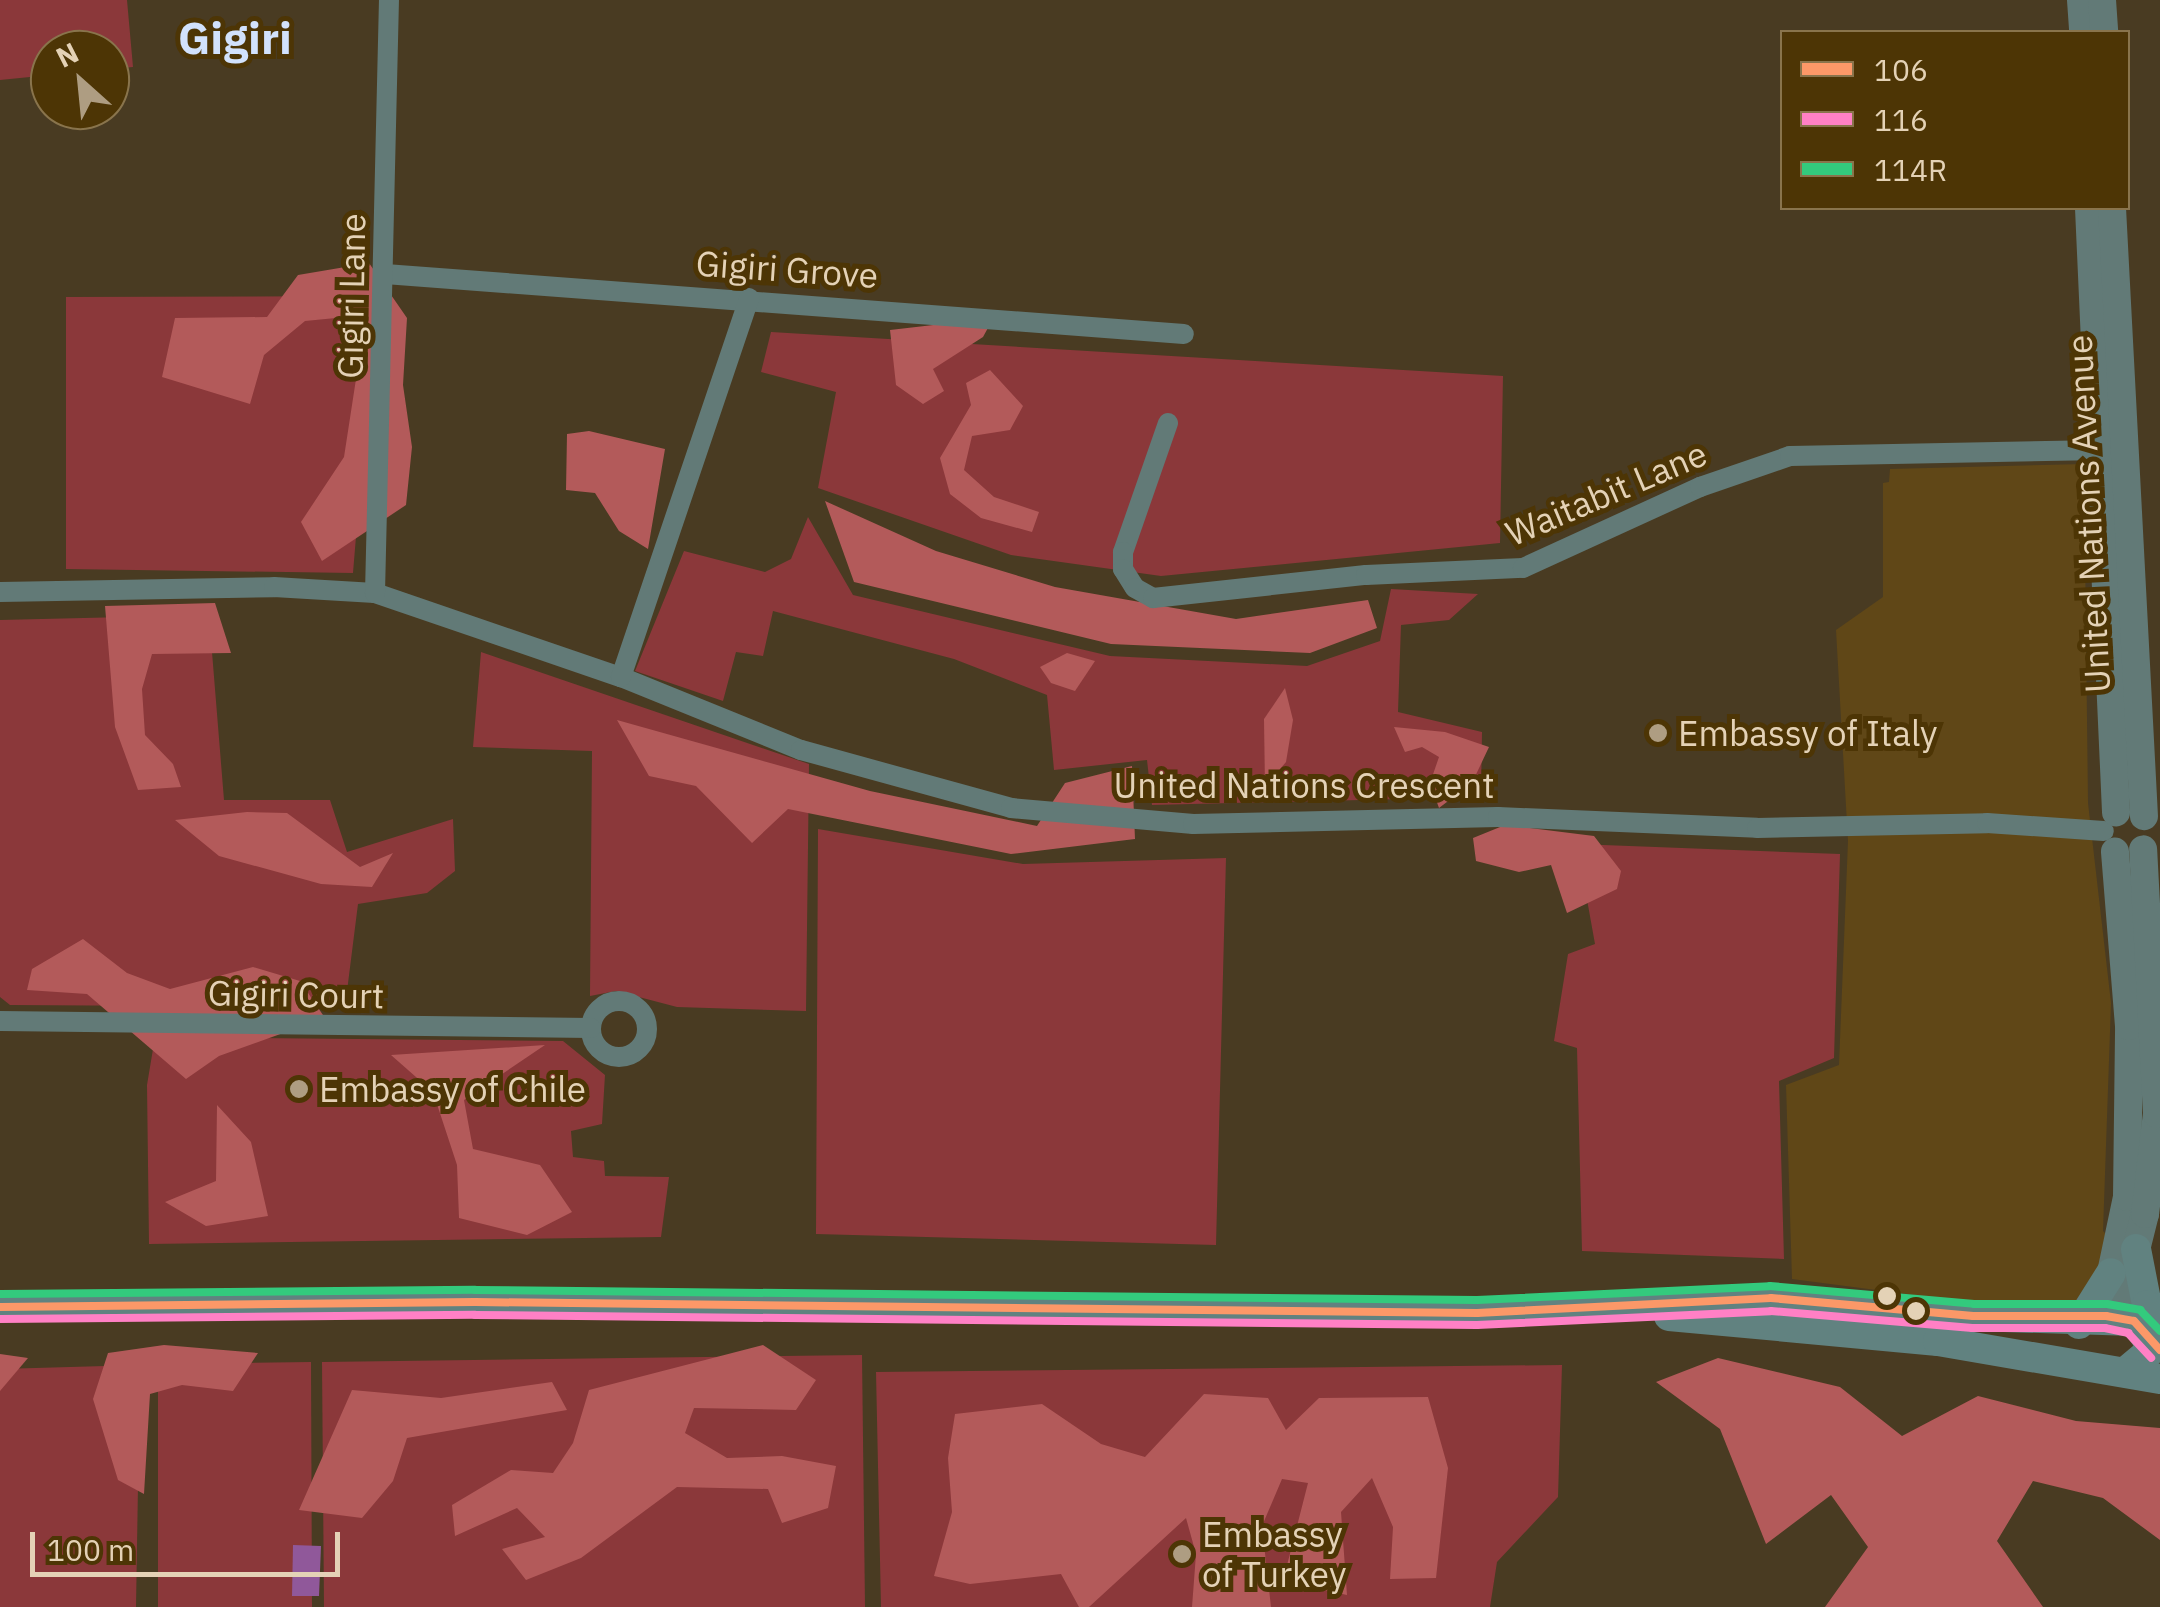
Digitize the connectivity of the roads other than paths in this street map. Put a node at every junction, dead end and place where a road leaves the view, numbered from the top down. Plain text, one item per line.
1 (389, 0) edge
2 (2081, 0) edge
3 (2102, 0) edge
4 (2083, 30) edge
5 (2104, 30) edge
6 (2089, 210) edge
7 (2112, 210) edge
8 (385, 274) junction
9 (749, 298) junction
10 (1184, 334) dead end
11 (1168, 423) dead end
12 (2102, 450) junction
13 (0, 592) edge
14 (375, 593) junction
15 (622, 677) junction
16 (2119, 836) junction
17 (0, 1021) edge
18 (591, 1028) dead end
19 (2136, 1249) joint
20 (2111, 1273) joint
21 (1637, 1306) junction
22 (0, 1307) edge
23 (2084, 1320) junction
24 (2150, 1334) edge
25 (2081, 1364) junction
26 (2125, 1372) junction
27 (2160, 1379) edge

1 - 8 street, Gigiri Lane
2 - 4 street
3 - 5 street
6 - 12 street, United Nations Avenue
7 - 16 street, United Nations Avenue
8 - 9 street, Gigiri Grove
8 - 14 street, Gigiri Lane
9 - 10 street, Gigiri Grove
9 - 15 street
11 - 12 street, Waitabit Lane
12 - 16 street, United Nations Avenue
13 - 14 street, United Nations Crescent
14 - 15 street, United Nations Crescent
15 - 16 street, United Nations Crescent
16 - 19 street, United Nations Avenue
16 - 20 street, United Nations Avenue
17 - 18 street, Gigiri Court
19 - 24 main road
20 - 23 main road
21 - 22 main road
21 - 23 main road
21 - 25 main road
23 - 24 main road
23 - 25 main road
24 - 26 main road
25 - 26 main road
26 - 27 main road

